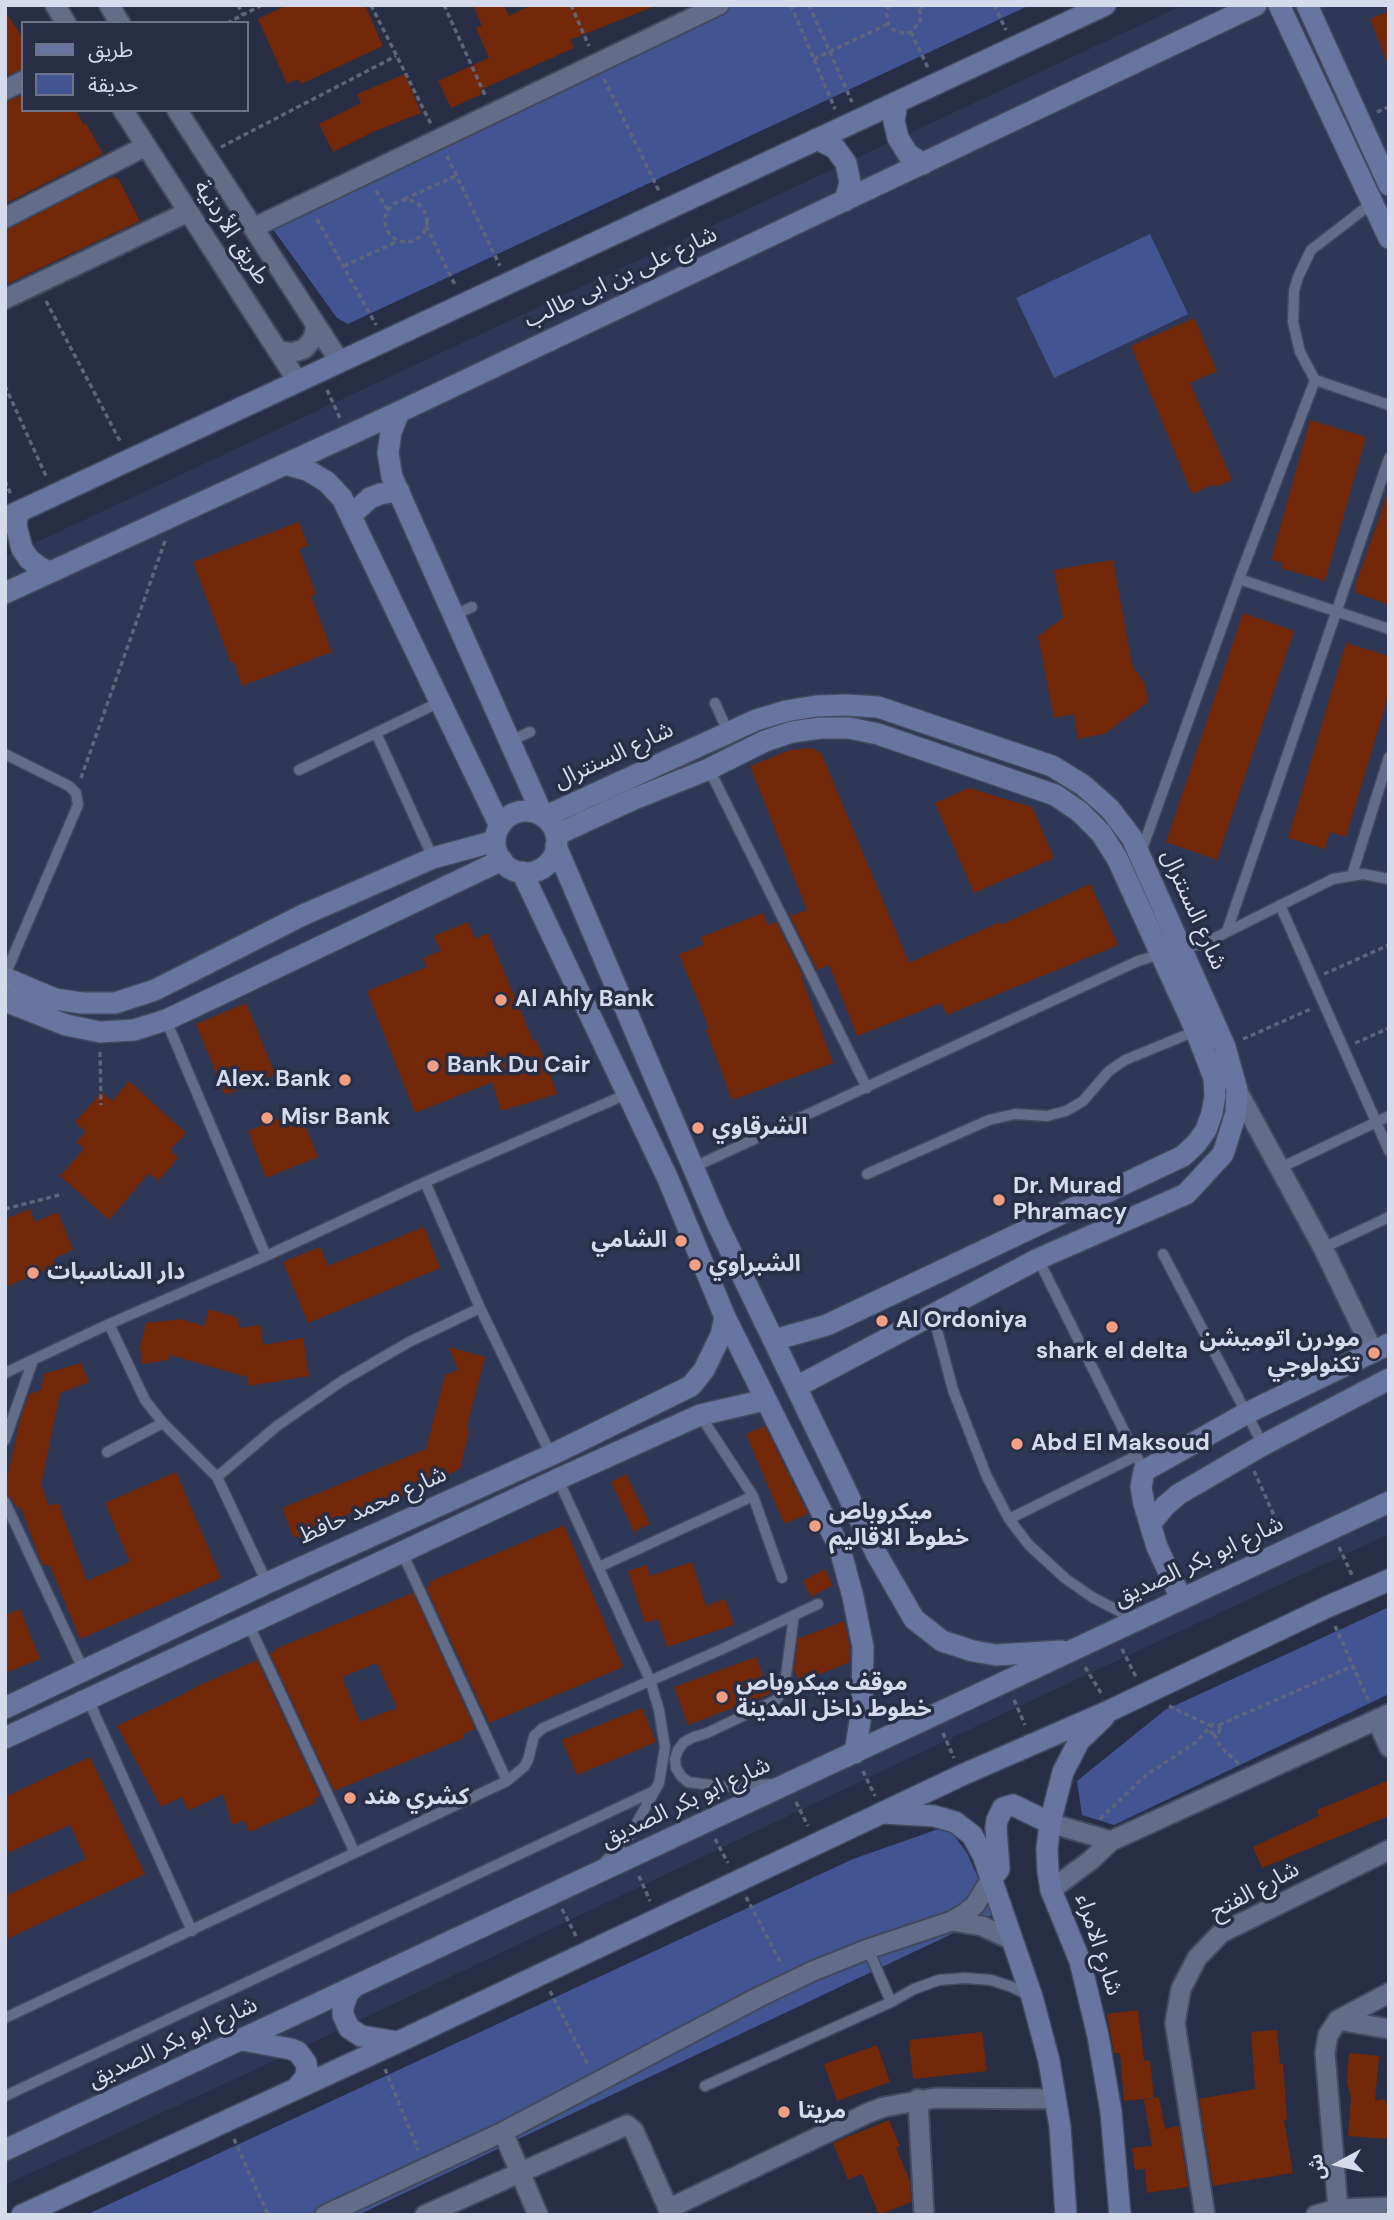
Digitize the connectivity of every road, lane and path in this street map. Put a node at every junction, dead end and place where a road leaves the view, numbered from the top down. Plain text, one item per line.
1 (55, 5) edge
2 (109, 5) edge
3 (238, 5) edge
4 (262, 5) edge
5 (444, 5) edge
6 (571, 5) edge
7 (719, 5) edge
8 (791, 5) edge
9 (809, 5) edge
10 (889, 5) edge
11 (926, 5) edge
12 (994, 5) edge
13 (1105, 5) edge
14 (1256, 5) edge
15 (1279, 5) edge
16 (1307, 5) edge
17 (918, 7) edge
18 (243, 15) junction
19 (65, 21) edge
20 (119, 21) edge
21 (231, 21) edge
22 (888, 24) junction
23 (911, 32) junction
24 (1014, 48) junction
25 (830, 52) junction
26 (397, 56) dead end
27 (814, 59) junction
28 (597, 63) junction
29 (21, 82) edge
30 (935, 85) junction
31 (5, 90) edge
32 (897, 102) junction
33 (123, 112) edge
34 (178, 112) edge
35 (494, 113) junction
36 (851, 123) junction
37 (817, 139) junction
38 (146, 146) junction
39 (205, 155) junction
40 (923, 164) junction
41 (456, 176) dead end
42 (1389, 185) edge
43 (399, 201) junction
44 (845, 201) junction
45 (307, 202) junction
46 (1373, 203) junction
47 (668, 209) junction
48 (188, 212) junction
49 (5, 218) edge
50 (426, 226) junction
51 (253, 228) junction
52 (1389, 238) edge
53 (398, 241) junction
54 (344, 266) junction
55 (37, 284) junction
56 (5, 299) edge
57 (464, 304) junction
58 (316, 326) junction
59 (385, 341) junction
60 (277, 350) junction
61 (340, 362) junction
62 (319, 372) junction
63 (1315, 380) junction
64 (298, 382) junction
65 (5, 386) edge
66 (1389, 405) edge
67 (399, 412) junction
68 (348, 435) junction
69 (1389, 458) edge
70 (130, 460) junction
71 (285, 464) junction
72 (399, 491) junction
73 (54, 495) junction
74 (175, 514) junction
75 (12, 515) edge
76 (351, 515) junction
77 (50, 572) junction
78 (1240, 579) junction
79 (5, 593) edge
80 (1336, 611) junction
81 (1389, 628) edge
82 (441, 702) junction
83 (715, 703) dead end
84 (530, 732) dead end
85 (728, 732) junction
86 (376, 733) junction
87 (510, 741) junction
88 (5, 754) edge
89 (1389, 757) edge
90 (709, 769) junction
91 (299, 770) dead end
92 (625, 780) junction
93 (76, 793) junction
94 (634, 799) junction
95 (544, 817) junction
96 (556, 841) junction
97 (499, 842) junction
98 (1139, 855) junction
99 (426, 861) junction
100 (522, 872) junction
101 (1352, 875) junction
102 (1389, 879) edge
103 (437, 890) junction
104 (1280, 905) junction
105 (1227, 931) junction
106 (1389, 945) edge
107 (1172, 951) junction
108 (204, 965) junction
109 (5, 976) edge
110 (1313, 979) junction
111 (219, 995) junction
112 (6, 1002) edge
113 (1323, 1003) junction
114 (166, 1020) junction
115 (1205, 1027) junction
116 (1389, 1028) edge
117 (100, 1032) junction
118 (1225, 1047) junction
119 (1343, 1048) junction
120 (867, 1088) junction
121 (1237, 1090) junction
122 (627, 1094) junction
123 (101, 1105) dead end
124 (1389, 1116) edge
125 (1376, 1122) junction
126 (1389, 1151) edge
127 (694, 1167) junction
128 (1280, 1168) junction
129 (867, 1174) dead end
130 (668, 1179) junction
131 (425, 1182) junction
132 (63, 1194) dead end
133 (1099, 1196) junction
134 (5, 1209) edge
135 (1389, 1217) edge
136 (1113, 1226) junction
137 (1323, 1248) junction
138 (1163, 1254) dead end
139 (266, 1256) junction
140 (1038, 1259) junction
141 (481, 1308) junction
142 (933, 1315) junction
143 (725, 1317) junction
144 (109, 1324) junction
145 (774, 1340) junction
146 (1381, 1347) edge
147 (33, 1360) junction
148 (5, 1373) edge
149 (1389, 1380) edge
150 (796, 1387) junction
151 (765, 1400) junction
152 (1245, 1414) junction
153 (700, 1415) junction
154 (163, 1423) junction
155 (5, 1440) edge
156 (1254, 1450) junction
157 (107, 1452) dead end
158 (551, 1455) junction
159 (832, 1462) junction
160 (1140, 1463) junction
161 (803, 1475) junction
162 (217, 1477) junction
163 (558, 1479) junction
164 (753, 1496) junction
165 (5, 1502) edge
166 (1389, 1502) edge
167 (1009, 1519) junction
168 (1150, 1524) junction
169 (1330, 1530) junction
170 (1289, 1549) junction
171 (401, 1552) junction
172 (599, 1567) junction
173 (782, 1578) dead end
174 (1389, 1580) edge
175 (267, 1583) junction
176 (1360, 1592) junction
177 (1181, 1598) junction
178 (818, 1604) dead end
179 (1327, 1607) junction
180 (279, 1608) junction
181 (794, 1615) junction
182 (1137, 1620) junction
183 (248, 1623) junction
184 (1075, 1650) junction
185 (1353, 1666) junction
186 (83, 1669) junction
187 (650, 1680) junction
188 (1006, 1682) junction
189 (88, 1699) junction
190 (5, 1707) edge
191 (1111, 1710) junction
192 (935, 1716) junction
193 (1383, 1717) edge
194 (1219, 1725) junction
195 (1210, 1727) junction
196 (1214, 1734) junction
197 (5, 1738) edge
198 (1033, 1743) junction
199 (1389, 1747) edge
200 (855, 1753) junction
201 (962, 1775) junction
202 (1254, 1777) junction
203 (797, 1780) junction
204 (507, 1781) junction
205 (654, 1791) junction
206 (882, 1813) junction
207 (707, 1823) junction
208 (1050, 1823) junction
209 (1088, 1834) junction
210 (1111, 1842) junction
211 (816, 1844) junction
212 (1389, 1850) edge
213 (355, 1853) junction
214 (630, 1859) junction
215 (590, 1878) junction
216 (991, 1879) junction
217 (738, 1881) junction
218 (1051, 1890) junction
219 (555, 1895) junction
220 (659, 1919) junction
221 (952, 1921) junction
222 (192, 1931) junction
223 (1012, 1940) junction
224 (868, 1949) junction
225 (584, 1954) junction
226 (542, 1974) junction
227 (791, 1982) junction
228 (353, 1988) junction
229 (1389, 1993) edge
230 (1031, 1997) junction
231 (891, 2002) junction
232 (5, 2018) edge
233 (1338, 2020) junction
234 (1389, 2029) edge
235 (242, 2040) junction
236 (398, 2042) junction
237 (377, 2051) junction
238 (597, 2082) junction
239 (705, 2086) dead end
240 (296, 2089) junction
241 (5, 2096) edge
242 (918, 2099) junction
243 (1055, 2099) junction
244 (226, 2121) junction
245 (503, 2132) junction
246 (5, 2150) edge
247 (426, 2168) junction
248 (519, 2173) junction
249 (1389, 2207) edge
250 (1349, 2211) edge
251 (670, 2212) edge
252 (22, 2215) edge
253 (268, 2215) edge
254 (325, 2215) edge
255 (425, 2215) edge
256 (538, 2215) edge
257 (924, 2215) edge
258 (1066, 2215) edge
259 (1120, 2215) edge
260 (1205, 2215) edge
261 (1315, 2215) edge

1 - 19 street
2 - 20 street
3 - 18 path
4 - 18 path
5 - 35 path
6 - 28 path
7 - 28 street
8 - 27 path
9 - 25 path
10 - 22 path
11 - 17 path
12 - 24 path
13 - 24 street, شارع على بن ابى طالب
14 - 40 street, شارع على بن ابى طالب
15 - 46 street
16 - 42 street
17 - 23 path
18 - 21 path
22 - 23 path
22 - 25 path
23 - 30 path
24 - 30 street, شارع على بن ابى طالب
25 - 27 path
25 - 36 path
26 - 39 path
27 - 36 path
28 - 35 street
28 - 47 path
29 - 31 street
30 - 32 street, شارع على بن ابى طالب
32 - 36 street, شارع على بن ابى طالب
32 - 40 street
33 - 38 street, طريق الأردنية
34 - 39 street, طريق الأردنية
35 - 45 street
36 - 37 street, شارع على بن ابى طالب
37 - 44 street
37 - 47 street, شارع على بن ابى طالب
38 - 48 street, طريق الأردنية
38 - 49 street
39 - 51 street, طريق الأردنية
40 - 44 street, شارع على بن ابى طالب
41 - 43 path
43 - 50 path
43 - 53 path
44 - 67 street, شارع على بن ابى طالب
45 - 51 street
45 - 54 path
46 - 52 street
46 - 63 lane
47 - 57 street, شارع على بن ابى طالب
48 - 55 street
48 - 60 street, طريق الأردنية
50 - 53 path
50 - 57 path
51 - 58 street, طريق الأردنية
53 - 54 path
54 - 59 path
55 - 56 street
55 - 70 path
57 - 59 street, شارع على بن ابى طالب
58 - 60 street
58 - 61 street, طريق الأردنية
59 - 61 street, شارع على بن ابى طالب
60 - 64 street, طريق الأردنية
61 - 62 street, شارع على بن ابى طالب
62 - 64 street, شارع على بن ابى طالب
62 - 68 path
63 - 66 lane
63 - 78 lane
64 - 70 street, شارع على بن ابى طالب
65 - 73 path
67 - 68 street, شارع على بن ابى طالب
67 - 72 street
68 - 71 street, شارع على بن ابى طالب
69 - 80 lane
70 - 73 street, شارع على بن ابى طالب
71 - 74 street, شارع على بن ابى طالب
71 - 76 street
72 - 76 street
72 - 87 street
73 - 75 street, شارع على بن ابى طالب
74 - 77 street, شارع على بن ابى طالب
74 - 93 path
75 - 77 street
76 - 82 street
77 - 79 street, شارع على بن ابى طالب
78 - 80 lane
78 - 98 lane
80 - 81 lane
80 - 105 lane
82 - 86 lane
82 - 97 street
83 - 85 lane
84 - 87 lane
85 - 92 street, شارع السنترال
85 - 98 street, شارع السنترال
86 - 91 lane
86 - 99 lane
87 - 95 street
88 - 93 lane
89 - 101 lane
90 - 94 street, شارع السنترال
90 - 107 street, شارع السنترال
90 - 120 lane
92 - 94 street
92 - 95 street, شارع السنترال
93 - 109 lane
94 - 96 street, شارع السنترال
95 - 96 street
95 - 97 street
96 - 100 street
96 - 127 street
97 - 99 street
97 - 100 street
97 - 103 street
98 - 107 street, شارع السنترال
99 - 103 street
99 - 108 street
100 - 122 street
101 - 102 lane
101 - 104 lane
103 - 111 street
104 - 105 lane
104 - 110 lane
105 - 107 lane
106 - 110 path
107 - 115 street, شارع السنترال
107 - 120 lane
108 - 109 street
108 - 111 street
110 - 113 lane
111 - 114 street
112 - 117 street
113 - 118 path
113 - 119 lane
114 - 117 street
114 - 139 lane
115 - 118 street, شارع السنترال
115 - 129 lane
115 - 133 street, شارع السنترال
116 - 119 path
117 - 123 path
118 - 121 street, شارع السنترال
119 - 125 lane
120 - 127 lane
121 - 128 street
121 - 136 street, شارع السنترال
122 - 130 street
122 - 131 lane
124 - 125 lane
125 - 126 lane
125 - 128 lane
127 - 130 street
127 - 145 street
128 - 137 street
130 - 143 street
131 - 139 lane
131 - 141 lane
132 - 134 path
133 - 136 street
133 - 145 street, شارع السنترال
135 - 137 lane
136 - 140 street, شارع السنترال
137 - 146 street
138 - 152 lane
139 - 144 lane
140 - 142 street, شارع السنترال
140 - 160 lane
141 - 158 lane
141 - 162 lane
142 - 150 street, شارع السنترال
142 - 167 lane
143 - 151 street
143 - 158 street, شارع محمد حافظ
144 - 147 lane
144 - 154 lane
145 - 150 street
146 - 152 street
147 - 148 lane
147 - 155 lane
149 - 156 street
150 - 159 street
151 - 153 street
151 - 161 street
152 - 156 lane
152 - 160 street
153 - 163 street
153 - 164 lane
154 - 157 lane
154 - 162 lane
156 - 168 street
156 - 170 path
158 - 175 street, شارع محمد حافظ
159 - 161 street
159 - 184 street
160 - 167 lane
160 - 168 street
161 - 200 street
162 - 175 lane
163 - 171 street
163 - 172 lane
164 - 172 lane
164 - 173 lane
165 - 186 lane
166 - 169 street, شارع ابو بكر الصديق
167 - 182 lane
168 - 177 street
169 - 170 street, شارع ابو بكر الصديق
169 - 176 path
170 - 177 street, شارع ابو بكر الصديق
171 - 180 street
171 - 204 lane
172 - 187 lane
174 - 176 street
175 - 180 street
175 - 186 street, شارع محمد حافظ
176 - 179 street
177 - 182 street, شارع ابو بكر الصديق
178 - 181 lane
179 - 185 path
179 - 191 street
180 - 183 street
181 - 187 lane
181 - 203 lane
182 - 184 street, شارع ابو بكر الصديق
183 - 189 street
183 - 213 lane
184 - 188 street, شارع ابو بكر الصديق
184 - 191 path
185 - 193 path
185 - 194 path
186 - 190 street, شارع محمد حافظ
187 - 204 lane
187 - 205 lane
188 - 192 street, شارع ابو بكر الصديق
188 - 198 path
189 - 197 street
189 - 222 lane
191 - 198 street
191 - 208 street, شارع الامراء
192 - 200 street, شارع ابو بكر الصديق
192 - 201 path
193 - 199 street
193 - 202 street
194 - 195 path
194 - 196 path
195 - 196 path
195 - 209 path
196 - 202 path
198 - 201 street
200 - 203 street, شارع ابو بكر الصديق
200 - 206 path
201 - 206 street
202 - 210 street
203 - 207 street, شارع ابو بكر الصديق
203 - 211 path
204 - 213 lane
205 - 215 lane
205 - 241 lane
206 - 211 street
206 - 216 street
207 - 214 street, شارع ابو بكر الصديق
207 - 217 path
208 - 209 street
208 - 216 street
208 - 218 street, شارع الامراء
209 - 210 street
210 - 218 street
211 - 217 street
212 - 260 street, شارع الفتح
213 - 222 lane
214 - 215 street, شارع ابو بكر الصديق
214 - 220 path
215 - 219 street, شارع ابو بكر الصديق
216 - 221 street
216 - 223 street
217 - 220 street
217 - 227 path
218 - 259 street, شارع الامراء
219 - 225 path
219 - 228 street, شارع ابو بكر الصديق
220 - 225 street
221 - 223 street
221 - 224 street
222 - 232 lane
223 - 230 street
224 - 227 street
224 - 231 lane
225 - 226 street
226 - 236 street
226 - 238 path
227 - 238 street
228 - 235 street, شارع ابو بكر الصديق
228 - 236 street
229 - 233 street
230 - 231 lane
230 - 243 street
231 - 239 lane
233 - 234 street
233 - 250 street
235 - 240 street
235 - 246 street, شارع ابو بكر الصديق
236 - 237 street
237 - 240 street
237 - 247 path
238 - 245 street
240 - 244 street
242 - 243 street
242 - 251 street
242 - 257 street
243 - 258 street
244 - 252 street
244 - 253 path
245 - 247 street
245 - 248 street
247 - 254 street
248 - 251 street
248 - 255 street
248 - 256 street
249 - 250 street
250 - 261 street

